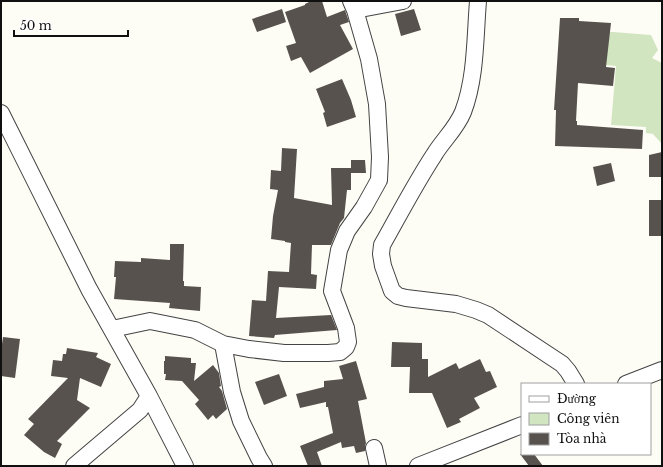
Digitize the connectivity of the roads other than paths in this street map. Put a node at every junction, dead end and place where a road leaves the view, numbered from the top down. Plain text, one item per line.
1 (403, 1) edge
2 (478, 1) edge
3 (353, 6) edge
4 (1, 113) edge
5 (112, 329) junction
6 (223, 344) junction
7 (662, 370) edge
8 (575, 383) edge
9 (629, 383) edge
10 (149, 396) junction
11 (521, 425) edge
12 (374, 448) dead end
13 (74, 466) edge
14 (186, 466) edge
15 (264, 466) edge
16 (378, 466) edge
17 (418, 466) edge

1 - 3 street
2 - 8 street
3 - 6 street
4 - 5 street
5 - 6 street
5 - 10 street
6 - 15 street
7 - 9 street
10 - 13 street
10 - 14 street
11 - 17 street
12 - 16 street

